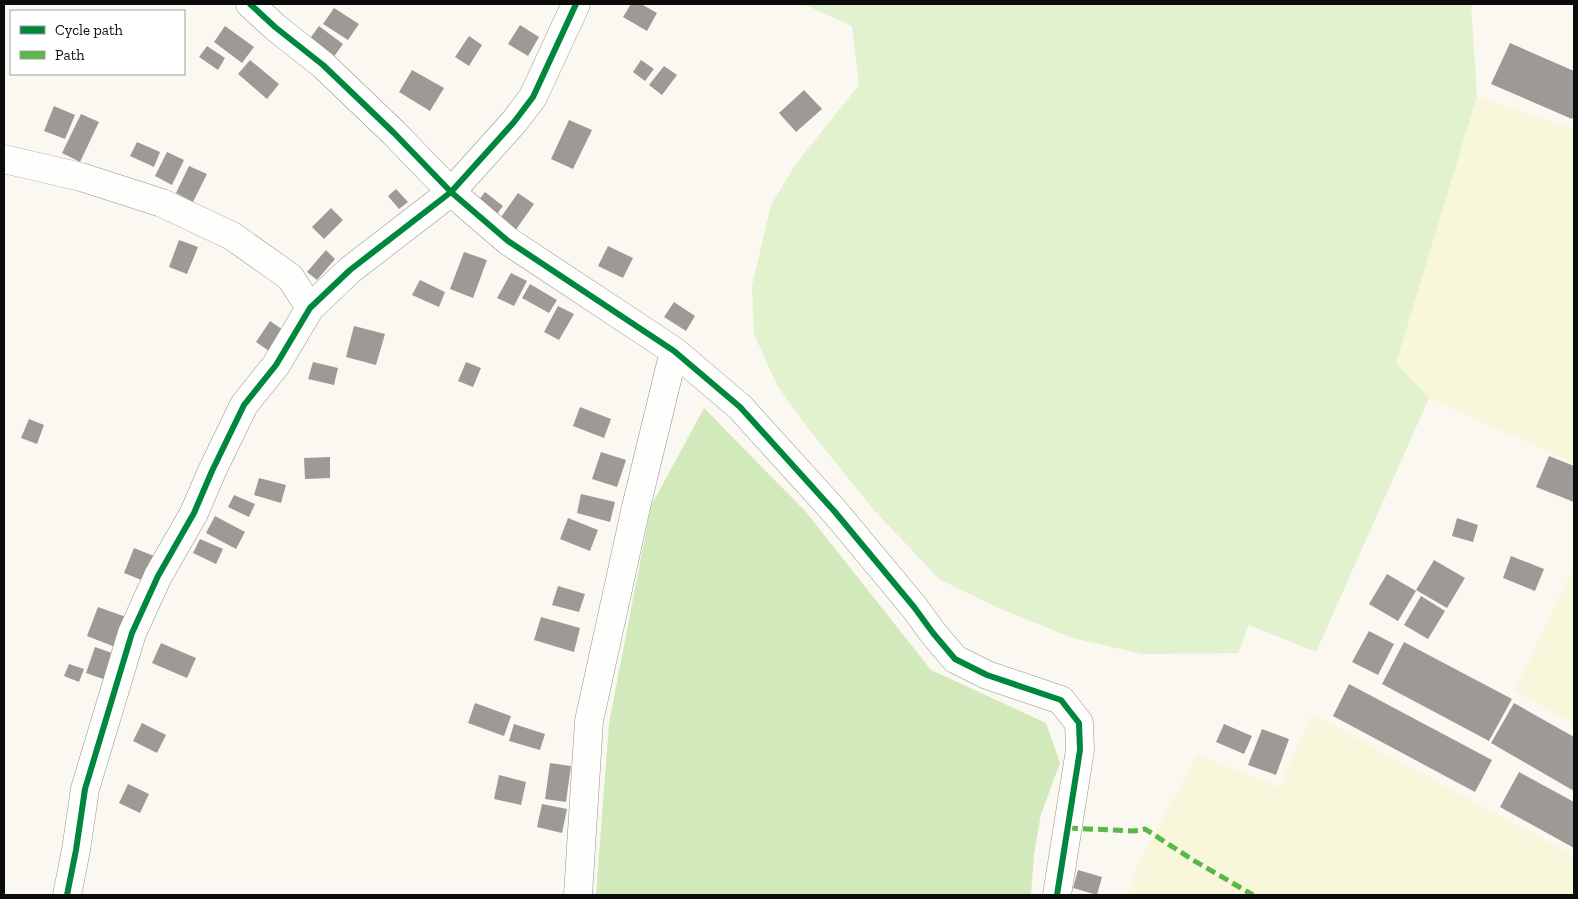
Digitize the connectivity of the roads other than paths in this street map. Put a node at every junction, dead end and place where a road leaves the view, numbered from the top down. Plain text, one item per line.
1 (250, 4) edge
2 (576, 4) edge
3 (4, 159) edge
4 (451, 192) junction
5 (310, 308) junction
6 (674, 351) junction
7 (66, 895) edge
8 (578, 895) edge
9 (1057, 895) edge

1 - 4 street
2 - 4 street
3 - 5 street
4 - 5 street
4 - 6 street
5 - 7 street
6 - 8 street
6 - 9 street

